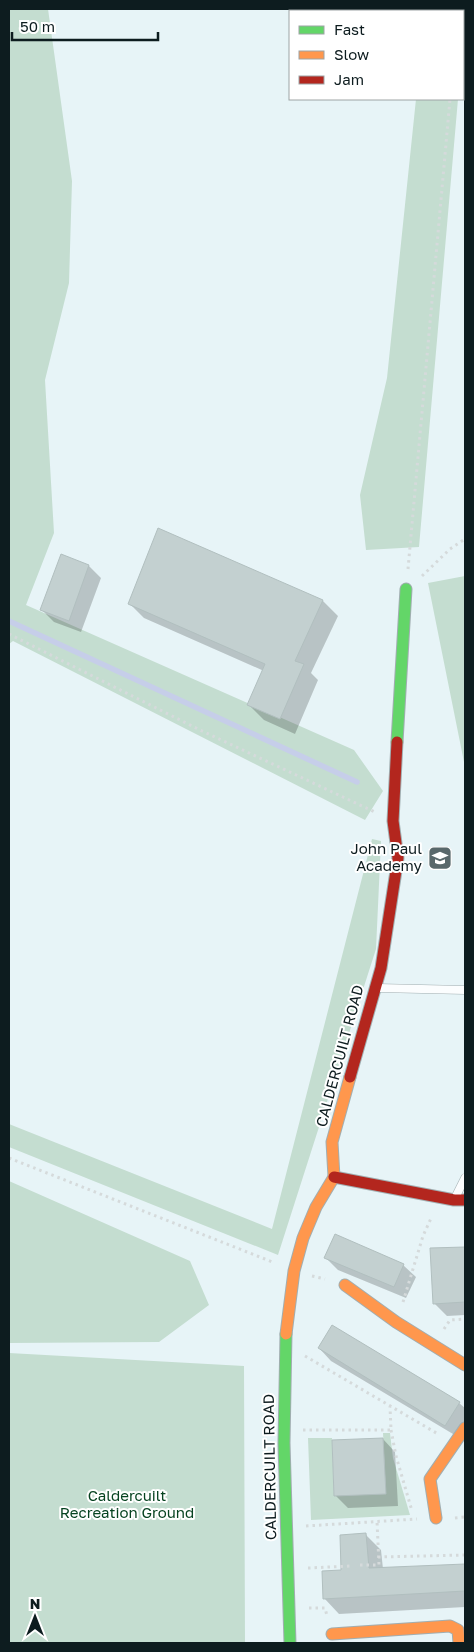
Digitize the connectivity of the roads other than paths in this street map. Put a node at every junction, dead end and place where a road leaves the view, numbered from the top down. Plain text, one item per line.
1 (406, 589) road end
2 (374, 988) junction
3 (465, 990) edge
4 (334, 1177) junction
5 (465, 1178) edge
6 (460, 1200) edge
7 (345, 1285) road end
8 (465, 1364) edge
9 (465, 1428) edge
10 (436, 1518) road end
11 (332, 1634) road end
12 (290, 1643) edge
13 (459, 1643) edge

1 - 2 street, CALDERCUILT ROAD
2 - 3 lane
2 - 4 street, CALDERCUILT ROAD
4 - 6 street
4 - 12 street, CALDERCUILT ROAD
5 - 6 lane
7 - 8 street
9 - 10 street
11 - 13 street

